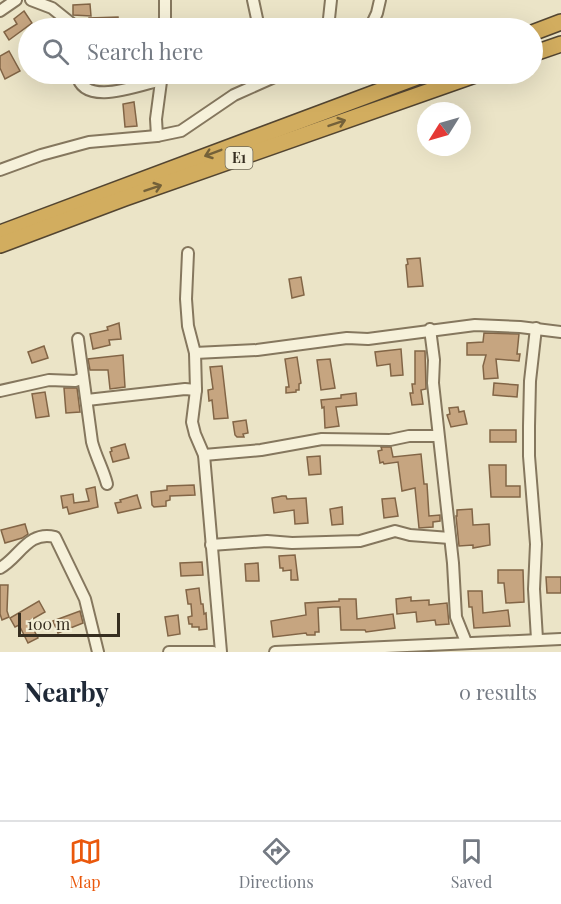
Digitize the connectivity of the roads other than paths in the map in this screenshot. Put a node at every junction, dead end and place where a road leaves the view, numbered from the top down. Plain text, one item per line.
1 (16, 0) edge
2 (31, 0) edge
3 (165, 0) edge
4 (253, 0) edge
5 (332, 0) edge
6 (380, 0) edge
7 (0, 11) edge
8 (64, 18) edge
9 (165, 18) edge
10 (257, 18) edge
11 (329, 18) edge
12 (375, 18) edge
13 (561, 22) edge
14 (543, 29) edge
15 (561, 44) edge
16 (543, 50) edge
17 (81, 84) edge
18 (140, 84) edge
19 (161, 84) edge
20 (252, 84) edge
21 (398, 84) edge
22 (450, 84) edge
23 (157, 136) junction
24 (0, 170) edge
25 (0, 233) edge
26 (0, 245) edge
27 (188, 253) dead end
28 (536, 328) junction
29 (430, 329) junction
30 (561, 332) edge
31 (78, 339) dead end
32 (195, 353) junction
33 (82, 378) junction
34 (196, 390) junction
35 (0, 391) edge
36 (87, 400) junction
37 (438, 436) junction
38 (204, 455) junction
39 (107, 484) dead end
40 (450, 538) junction
41 (211, 545) junction
42 (0, 568) edge
43 (537, 639) junction
44 (561, 639) edge
45 (466, 642) junction
46 (421, 648) edge
47 (98, 652) edge
48 (169, 652) edge
49 (213, 652) edge
50 (221, 652) edge
51 (275, 652) edge

1 - 7 street
2 - 8 street
3 - 9 street
4 - 10 street
5 - 11 street
6 - 12 street
13 - 14 highway
15 - 16 highway
17 - 18 street
19 - 23 street
20 - 23 street
21 -> 25 highway, E1
26 -> 22 highway, E1
23 - 24 street
27 - 32 street
28 - 29 street
28 - 30 street
28 - 43 street
29 - 32 street
29 - 37 street
31 - 33 street
32 - 34 street
33 - 35 street
33 - 36 street
34 - 36 street
34 - 38 street
36 - 39 street
37 - 38 street
37 - 40 street
38 - 41 street
40 - 41 street
40 - 45 street
41 - 50 street
42 - 47 street
43 - 44 street
43 - 45 street
45 - 46 street
46 - 51 street
48 - 49 street

